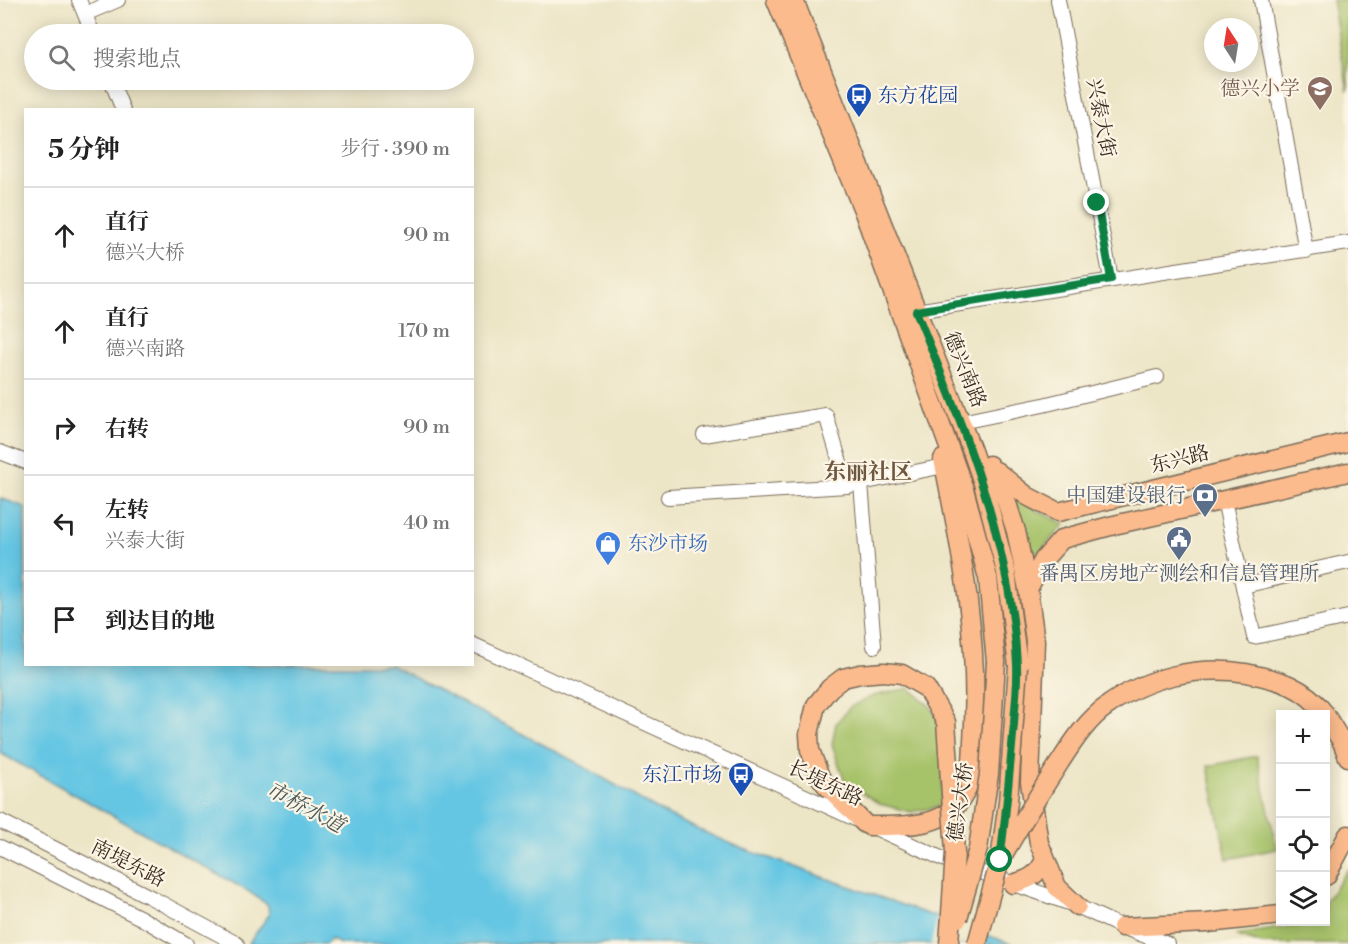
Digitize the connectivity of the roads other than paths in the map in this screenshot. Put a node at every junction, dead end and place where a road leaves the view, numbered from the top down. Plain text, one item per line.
1 (79, 0) edge
2 (118, 0) edge
3 (776, 0) edge
4 (794, 0) edge
5 (1058, 0) edge
6 (1260, 0) edge
7 (85, 14) junction
8 (89, 24) edge
9 (115, 90) edge
10 (122, 108) edge
11 (1348, 243) edge
12 (1306, 250) junction
13 (1111, 279) junction
14 (916, 311) junction
15 (1157, 377) dead end
16 (930, 395) junction
17 (961, 423) junction
18 (704, 435) dead end
19 (1348, 442) edge
20 (971, 448) junction
21 (0, 452) edge
22 (24, 461) edge
23 (989, 465) junction
24 (944, 466) junction
25 (1348, 471) edge
26 (861, 483) junction
27 (846, 486) junction
28 (668, 497) dead end
29 (1224, 500) junction
30 (1348, 562) edge
31 (1243, 586) junction
32 (1028, 589) junction
33 (1348, 617) edge
34 (474, 645) edge
35 (874, 646) dead end
36 (996, 663) joint
37 (1321, 710) edge
38 (1330, 723) edge
39 (1348, 757) edge
40 (971, 777) junction
41 (1030, 779) junction
42 (1008, 802) junction
43 (0, 821) edge
44 (867, 825) junction
45 (1348, 835) edge
46 (0, 847) edge
47 (1000, 860) junction
48 (1046, 860) junction
49 (1328, 872) edge
50 (1013, 884) junction
51 (1077, 906) junction
52 (1276, 916) edge
53 (1122, 927) junction
54 (186, 944) edge
55 (237, 944) edge
56 (950, 944) edge
57 (977, 944) edge
58 (1167, 944) edge

1 - 7 street
2 - 7 street
3 - 16 main road, 德兴南路
4 - 14 main road, 德兴南路
5 - 13 street, 兴泰大街
6 - 12 street
7 - 8 street
9 - 10 street
11 - 12 street
12 - 13 street
13 - 14 street
14 - 17 main road, 德兴南路
15 - 17 street
16 - 24 main road
16 - 36 main road, 德兴南路
17 - 20 main road, 德兴南路
18 - 27 street
19 - 23 main road, 东兴路
20 - 23 main road, 东兴路
20 - 42 main road, 德兴南路, bridge
21 - 22 street
23 - 32 main road
24 - 26 street
24 - 40 main road
25 - 29 main road
26 - 27 street
26 - 35 street
27 - 28 street
29 - 31 street
29 - 32 main road
30 - 31 street
31 - 33 street
32 - 41 main road
34 - 44 street, 长堤东路
36 - 56 main road, 德兴大桥, bridge
37 - 47 main road, bridge
38 - 39 main road
40 - 42 main road
40 - 44 main road
41 - 42 main road
41 - 48 main road
42 - 47 main road, bridge
43 - 55 street, 南堤东路
44 - 50 street, 长堤东路
44 - 56 main road, bridge
45 - 49 main road
46 - 54 street
47 - 57 main road, bridge
48 - 50 main road
48 - 51 main road
50 - 51 street, 长堤东路
51 - 53 street, 长堤东路
52 - 53 main road
53 - 58 street, 长堤东路

